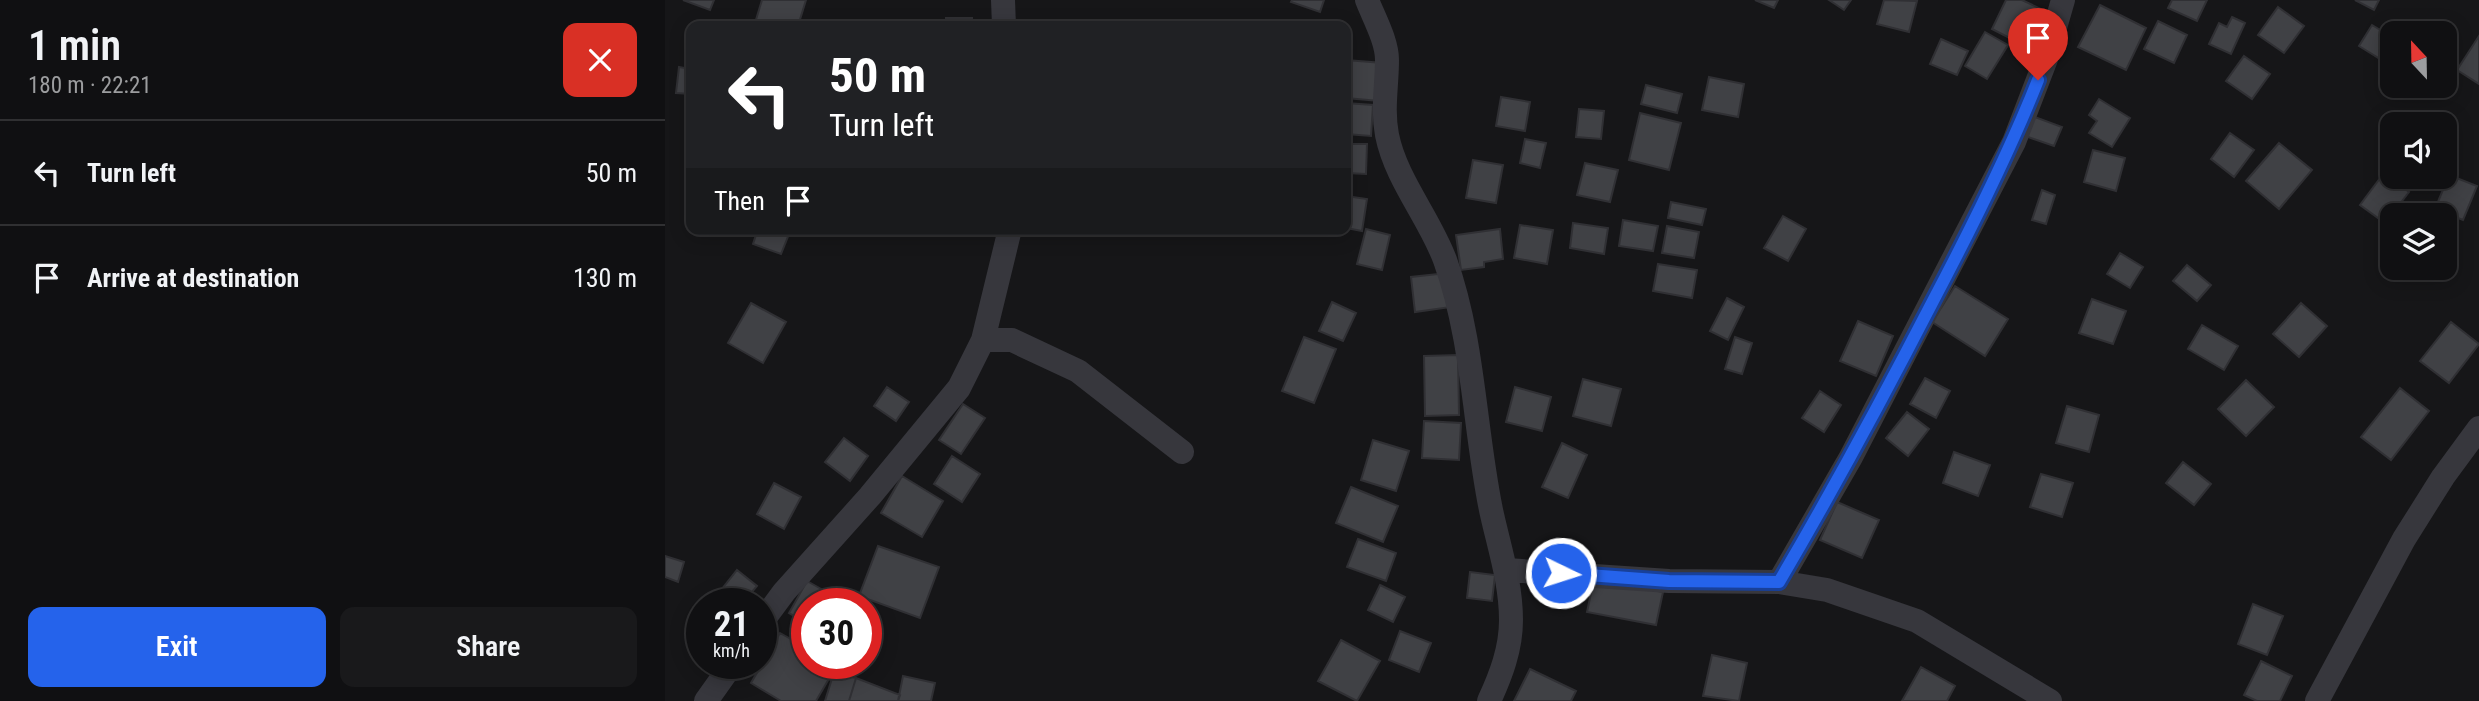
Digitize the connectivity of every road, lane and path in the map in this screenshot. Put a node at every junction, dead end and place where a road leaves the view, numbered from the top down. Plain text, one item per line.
1 (1003, 0) edge
2 (1367, 0) edge
3 (2063, 0) edge
4 (1004, 21) edge
5 (1009, 235) edge
6 (983, 340) junction
7 (2479, 428) edge
8 (1182, 452) dead end
9 (1507, 570) junction
10 (1779, 582) junction
11 (777, 601) edge
12 (722, 679) edge
13 (706, 701) edge
14 (1489, 701) edge
15 (2050, 701) edge
16 (2317, 701) edge

1 - 4 street
2 - 9 street
3 - 10 street
5 - 6 street
6 - 8 street
6 - 11 street
7 - 16 street
9 - 10 street
9 - 14 street
10 - 15 street
12 - 13 street

